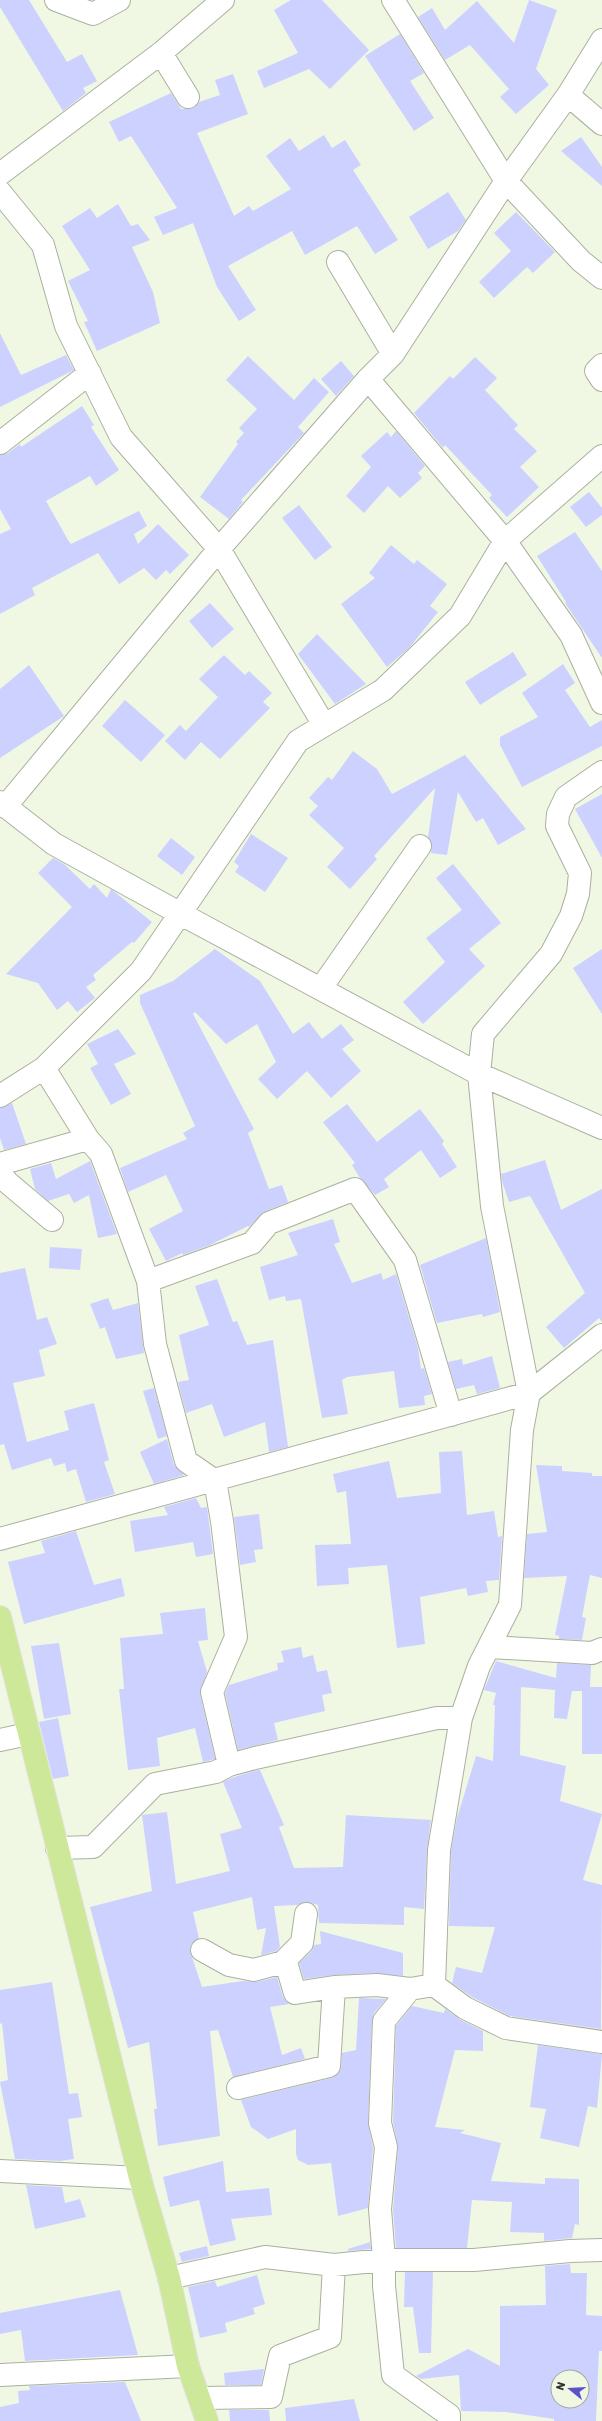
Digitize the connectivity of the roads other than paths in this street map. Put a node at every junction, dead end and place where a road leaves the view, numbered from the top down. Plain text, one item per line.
1 (56, 0) edge
2 (119, 0) edge
3 (223, 0) edge
4 (393, 0) edge
5 (602, 40) edge
6 (161, 53) junction
7 (568, 96) junction
8 (188, 97) dead end
9 (602, 124) edge
10 (0, 174) edge
11 (506, 181) junction
12 (0, 192) edge
13 (338, 262) dead end
14 (602, 278) edge
15 (393, 354) junction
16 (602, 365) edge
17 (90, 373) junction
18 (368, 379) junction
19 (602, 380) edge
20 (0, 443) edge
21 (602, 456) edge
22 (505, 541) junction
23 (219, 549) junction
24 (602, 703) edge
25 (324, 725) junction
26 (602, 772) edge
27 (3, 804) edge
28 (420, 846) dead end
29 (181, 914) junction
30 (321, 988) junction
31 (44, 1068) junction
32 (479, 1074) junction
33 (0, 1096) edge
34 (602, 1128) edge
35 (88, 1139) junction
36 (0, 1164) edge
37 (0, 1172) edge
38 (52, 1220) dead end
39 (148, 1281) junction
40 (602, 1335) edge
41 (529, 1393) junction
42 (451, 1415) junction
43 (215, 1481) junction
44 (0, 1539) edge
45 (0, 1617) edge
46 (490, 1647) junction
47 (602, 1649) edge
48 (461, 1718) junction
49 (28, 1734) junction
50 (0, 1740) edge
51 (229, 1765) junction
52 (57, 1848) junction
53 (306, 1914) dead end
54 (202, 1950) dead end
55 (276, 1964) junction
56 (434, 1985) junction
57 (334, 1987) junction
58 (410, 1989) junction
59 (602, 2042) edge
60 (238, 2088) dead end
61 (0, 2171) edge
62 (140, 2178) junction
63 (602, 2250) edge
64 (384, 2260) junction
65 (334, 2265) junction
66 (169, 2278) junction
67 (188, 2366) junction
68 (0, 2375) edge
69 (201, 2398) junction
70 (207, 2421) edge
71 (449, 2421) edge

1 - 2 street
3 - 6 street
4 - 11 street
5 - 7 street
6 - 8 street
6 - 10 street
7 - 9 street
7 - 11 street
11 - 14 street
11 - 15 street
12 - 17 street
13 - 15 street
15 - 18 street
16 - 19 street
17 - 20 street
17 - 23 street
18 - 22 street
18 - 23 street
21 - 22 street
22 - 24 street
22 - 25 street
23 - 25 street
23 - 27 street
25 - 29 street
26 - 32 street
27 - 29 street
28 - 30 street
29 - 30 street
29 - 31 street
30 - 32 street
31 - 33 street
31 - 35 street
32 - 34 street
32 - 41 street
35 - 36 street
35 - 39 street
37 - 38 street
39 - 42 street
39 - 43 street
40 - 41 street
41 - 42 street
41 - 46 street
42 - 43 street
43 - 44 street
43 - 51 street
45 - 49 main road
46 - 47 street
46 - 48 street
48 - 51 street
48 - 56 street
49 - 50 street
49 - 52 main road
51 - 52 street
52 - 62 main road
53 - 55 street
54 - 55 street
55 - 57 street
56 - 58 street
56 - 59 street
57 - 58 street
57 - 60 street
58 - 64 street
61 - 62 street
62 - 66 main road
63 - 64 street
64 - 65 street
64 - 71 street
65 - 66 street
65 - 69 street
66 - 67 main road
67 - 68 street
67 - 69 main road
69 - 70 main road

